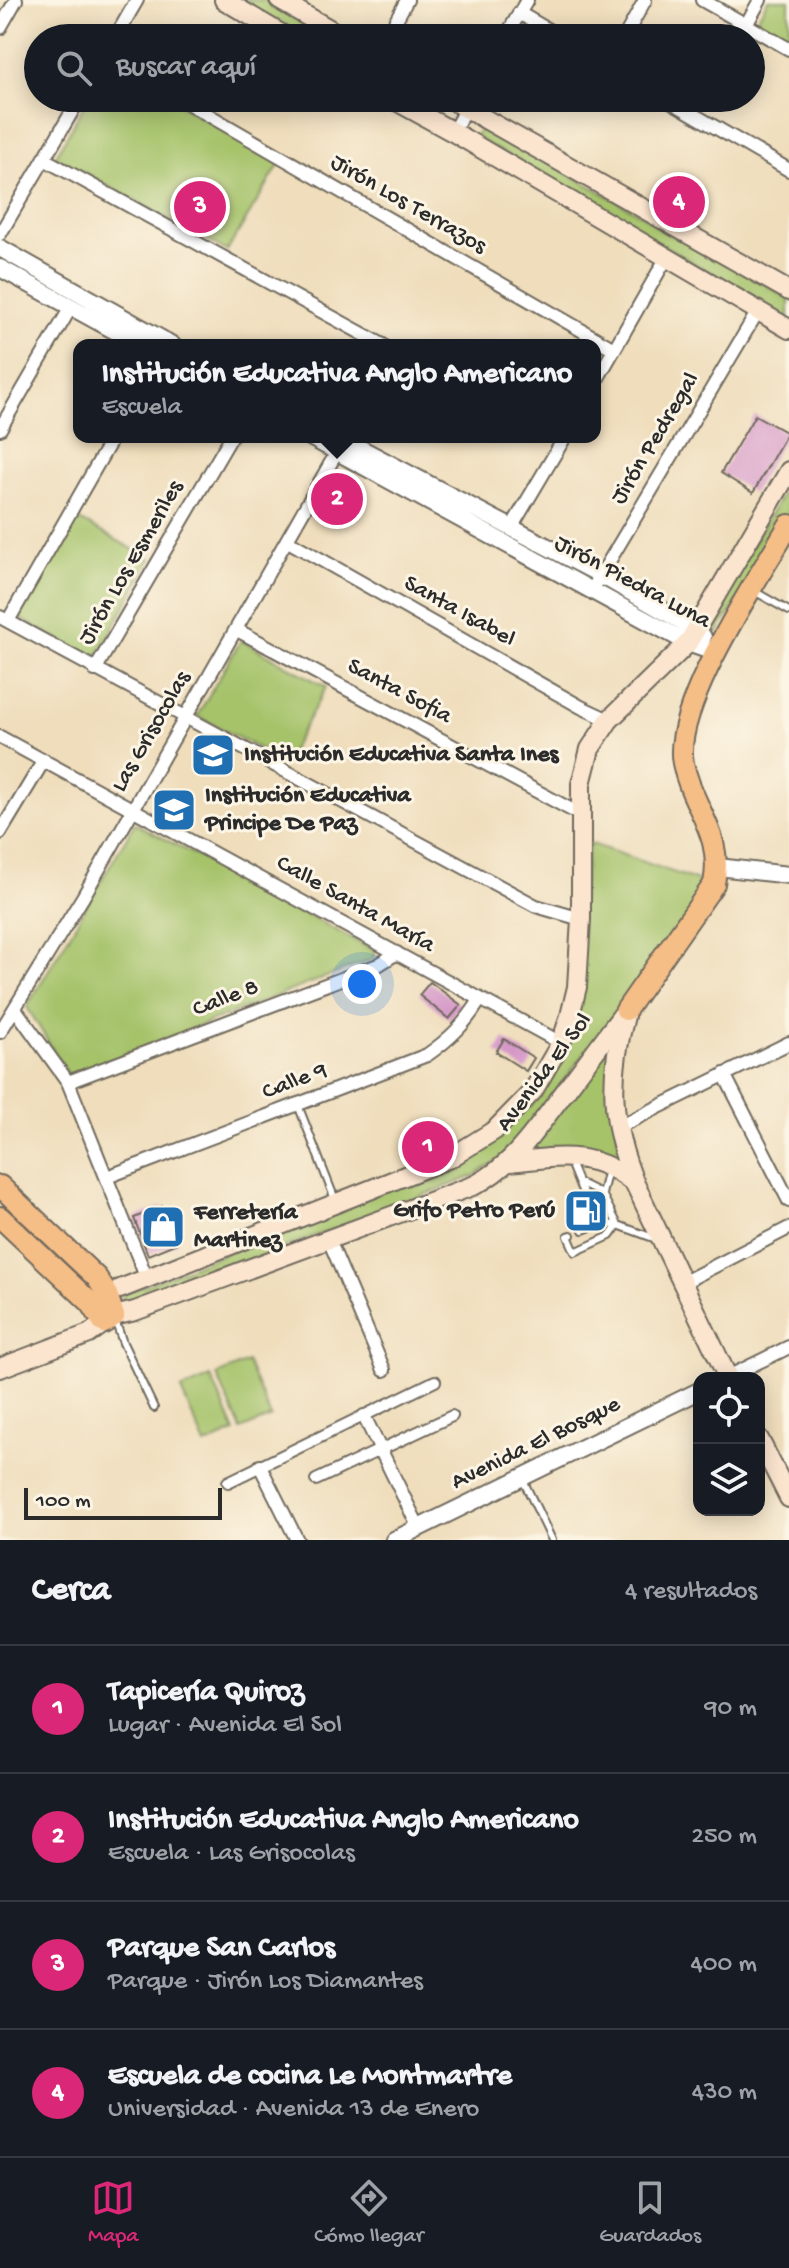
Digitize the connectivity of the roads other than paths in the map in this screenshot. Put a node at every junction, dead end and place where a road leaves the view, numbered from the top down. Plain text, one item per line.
1 (16, 0) edge
2 (137, 0) edge
3 (224, 0) edge
4 (279, 0) edge
5 (407, 0) edge
6 (527, 0) edge
7 (645, 0) edge
8 (702, 0) edge
9 (760, 0) edge
10 (519, 13) junction
11 (123, 24) edge
12 (264, 24) edge
13 (321, 24) edge
14 (394, 24) edge
15 (513, 24) edge
16 (538, 24) edge
17 (632, 24) edge
18 (744, 24) edge
19 (747, 24) edge
20 (0, 28) edge
21 (765, 36) edge
22 (789, 49) edge
23 (72, 112) edge
24 (203, 112) edge
25 (417, 112) edge
26 (463, 112) edge
27 (483, 112) edge
28 (689, 112) edge
29 (453, 132) junction
30 (44, 159) junction
31 (789, 170) edge
32 (0, 234) edge
33 (0, 248) edge
34 (667, 257) junction
35 (0, 268) edge
36 (789, 291) edge
37 (71, 307) junction
38 (758, 311) junction
39 (789, 329) edge
40 (130, 339) edge
41 (161, 339) edge
42 (372, 339) edge
43 (597, 339) edge
44 (601, 341) edge
45 (614, 349) junction
46 (601, 372) edge
47 (0, 429) edge
48 (109, 443) edge
49 (227, 443) edge
50 (559, 443) edge
51 (338, 444) edge
52 (789, 471) edge
53 (789, 525) edge
54 (511, 528) junction
55 (288, 541) junction
56 (597, 582) junction
57 (752, 590) junction
58 (789, 611) edge
59 (4, 619) edge
60 (237, 630) junction
61 (693, 636) junction
62 (716, 653) junction
63 (95, 670) junction
64 (184, 718) junction
65 (609, 720) junction
66 (0, 737) edge
67 (44, 760) junction
68 (133, 809) junction
69 (581, 815) junction
70 (0, 833) edge
71 (718, 867) junction
72 (789, 875) edge
73 (581, 919) junction
74 (397, 953) junction
75 (480, 1000) junction
76 (16, 1010) junction
77 (626, 1010) junction
78 (0, 1032) edge
79 (561, 1043) junction
80 (789, 1043) edge
81 (724, 1074) junction
82 (68, 1082) junction
83 (298, 1105) junction
84 (616, 1128) junction
85 (568, 1157) junction
86 (510, 1162) junction
87 (609, 1166) junction
88 (107, 1177) junction
89 (578, 1182) junction
90 (635, 1184) junction
91 (0, 1186) edge
92 (602, 1194) junction
93 (789, 1201) edge
94 (337, 1204) junction
95 (598, 1224) junction
96 (618, 1225) junction
97 (789, 1228) edge
98 (4, 1229) edge
99 (583, 1230) dead end
100 (571, 1235) dead end
101 (329, 1240) junction
102 (662, 1241) junction
103 (147, 1279) junction
104 (682, 1283) junction
105 (106, 1295) junction
106 (109, 1319) junction
107 (789, 1347) edge
108 (0, 1368) edge
109 (384, 1370) dead end
110 (725, 1372) edge
111 (740, 1372) edge
112 (435, 1381) dead end
113 (693, 1394) edge
114 (154, 1408) dead end
115 (364, 1416) junction
116 (452, 1416) dead end
117 (762, 1444) edge
118 (380, 1450) junction
119 (260, 1466) junction
120 (522, 1478) junction
121 (316, 1480) dead end
122 (228, 1482) dead end
123 (789, 1498) edge
124 (419, 1528) junction
125 (297, 1540) edge
126 (394, 1540) edge
127 (552, 1540) edge

1 - 20 street
2 - 11 street
3 - 12 main road
4 - 13 main road
5 - 14 street
6 - 10 street
7 - 17 street
8 - 18 street
9 - 19 street
10 - 15 street
10 - 16 street
21 - 22 street
23 - 30 street
24 - 43 street, Jirón Los Terrazos
25 - 29 main road
26 - 29 street
27 - 36 main road
28 - 31 street
29 - 34 main road
30 - 32 street
30 - 42 street
33 - 41 street
34 - 38 main road
34 - 45 street
35 - 37 street
37 - 40 street
37 - 47 street
38 - 39 main road
38 - 56 street, Jirón Pedregal
44 - 45 street, Jirón Los Terrazos
45 - 46 street
48 - 59 street
49 - 63 street, Jirón Los Esmeriles
50 - 54 street
51 - 54 street, Jirón Piedra Luna
51 - 55 street, Las Grisocolas
51 - 56 street, Jirón Piedra Luna
52 - 61 main road, Avenida El Sol
53 - 57 main road
54 - 56 street, Jirón Piedra Luna
55 - 60 street, Las Grisocolas
55 - 65 street, Santa Isabel
56 - 61 street, Jirón Piedra Luna
57 - 58 lane
57 - 62 main road
59 - 63 street
60 - 64 street, Las Grisocolas
60 - 69 street, Santa Sofia
61 - 62 street, Jirón Piedra Luna
61 - 65 main road, Avenida El Sol
62 - 71 main road
63 - 64 street
64 - 68 street, Las Grisocolas
64 - 73 street
65 - 69 main road, Avenida El Sol
66 - 67 street, Calle Santa María
67 - 68 street, Calle Santa María
67 - 70 street
68 - 74 street, Calle Santa María
68 - 76 street, Las Grisocolas
69 - 73 main road, Avenida El Sol
71 - 72 street
71 - 77 main road, Avenida El Sol
73 - 79 main road, Avenida El Sol
74 - 75 street, Calle Santa María
74 - 82 street, Calle 8
75 - 79 street, Calle Santa María
75 - 83 street, Calle 9
76 - 78 street, Las Grisocolas
76 - 82 street
77 - 84 main road
77 - 86 main road, Avenida El Sol
79 - 94 main road, Avenida El Sol
80 - 81 street
81 - 84 street
81 - 93 street
82 - 88 street
83 - 88 street, Calle 9
83 - 94 lane
84 - 90 main road
85 - 86 main road
85 - 87 main road
85 - 89 lane
86 - 101 main road, Avenida El Sol
87 - 90 main road
87 - 92 lane
88 - 103 street
89 - 92 lane
89 - 95 lane
90 - 102 main road
91 - 105 main road
92 - 96 lane
94 - 103 main road, Avenida El Sol
95 - 96 lane
95 - 99 lane
96 - 100 lane
96 - 102 lane
97 - 104 street
98 - 105 main road
101 - 106 main road, Avenida El Sol
101 - 109 street
102 - 104 main road
103 - 105 main road, Avenida El Sol
104 - 110 main road
105 - 106 main road
106 - 108 main road, Avenida El Sol
106 - 114 lane
107 - 111 street
112 - 115 street
113 - 120 street, Avenida El Bosque
115 - 118 street
115 - 119 street
116 - 118 street
117 - 123 main road
118 - 121 street
118 - 124 street
119 - 122 street
119 - 125 street
120 - 124 street, Avenida El Bosque
120 - 127 lane
124 - 126 street, Avenida El Bosque

